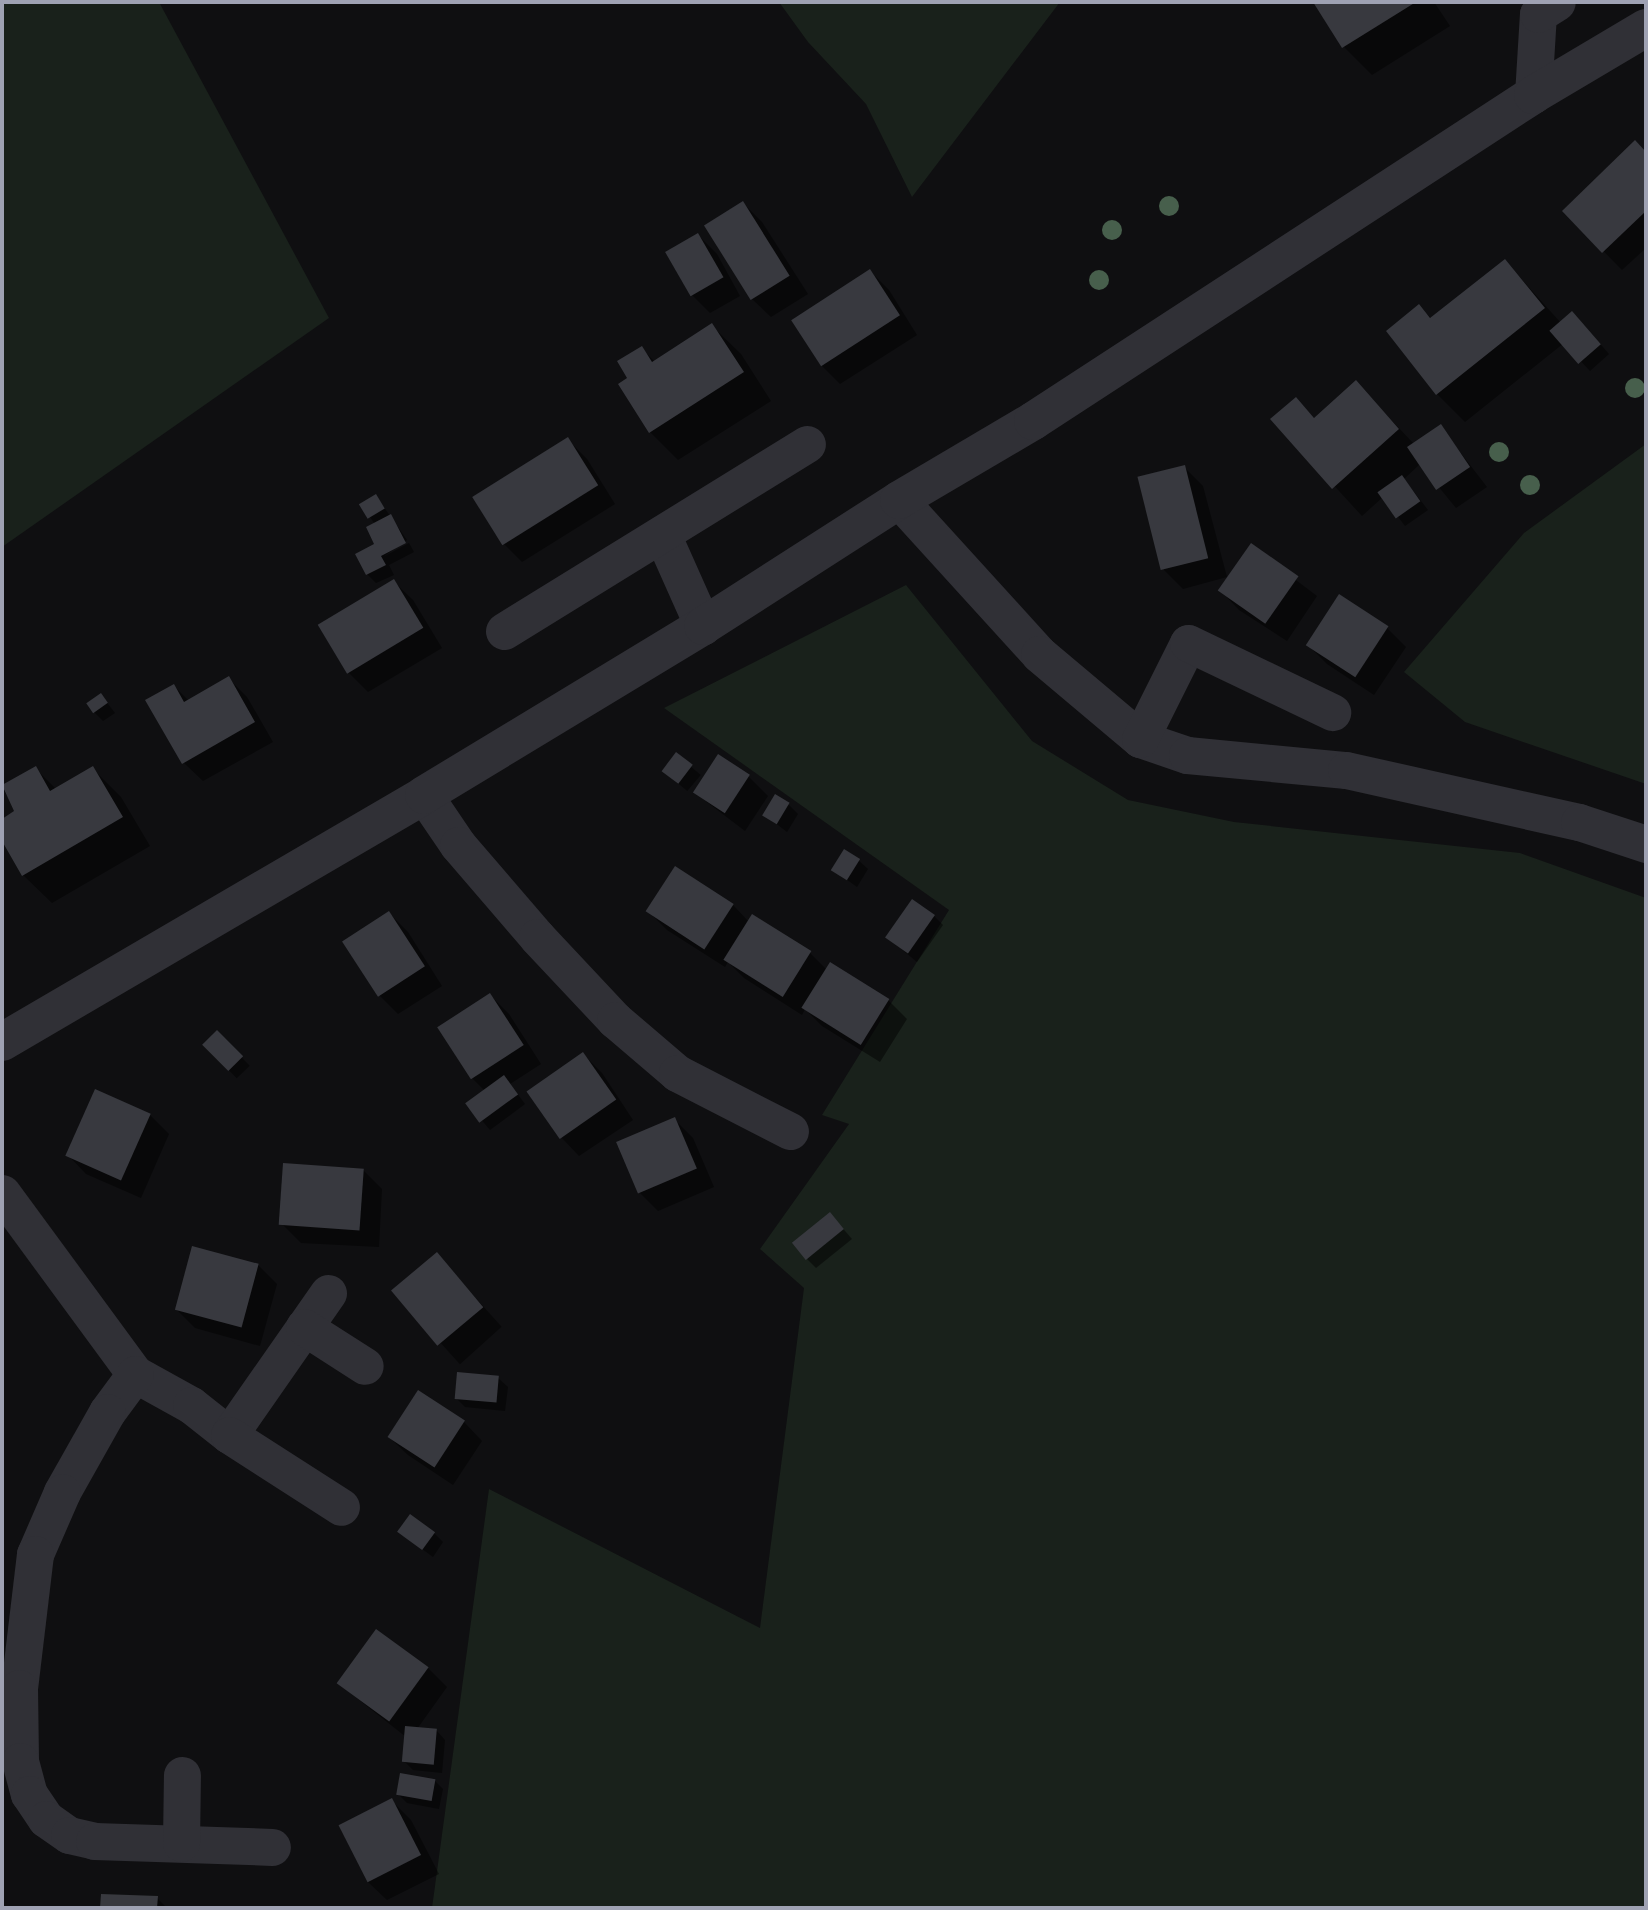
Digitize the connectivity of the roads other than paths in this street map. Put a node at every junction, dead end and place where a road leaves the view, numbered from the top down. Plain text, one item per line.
1 (1557, 2) edge
2 (1646, 28) edge
3 (1533, 95) junction
4 (807, 444) dead end
5 (899, 500) junction
6 (662, 534) junction
7 (703, 626) junction
8 (504, 631) dead end
9 (1332, 712) dead end
10 (1140, 739) junction
11 (424, 795) junction
12 (1646, 844) edge
13 (2, 1042) edge
14 (790, 1131) dead end
15 (2, 1193) edge
16 (328, 1293) dead end
17 (304, 1327) junction
18 (365, 1366) dead end
19 (135, 1374) junction
20 (229, 1435) junction
21 (341, 1507) dead end
22 (182, 1776) dead end
23 (181, 1843) junction
24 (272, 1847) dead end

1 - 3 street
2 - 3 street
3 - 5 street
4 - 6 street
5 - 7 street
5 - 10 street
6 - 7 street
6 - 8 street
7 - 11 street
9 - 10 street
10 - 12 street
11 - 13 street
11 - 14 street
15 - 19 street
16 - 17 street
17 - 18 street
17 - 20 street
19 - 20 street
19 - 23 street
20 - 21 street
22 - 23 street
23 - 24 street

